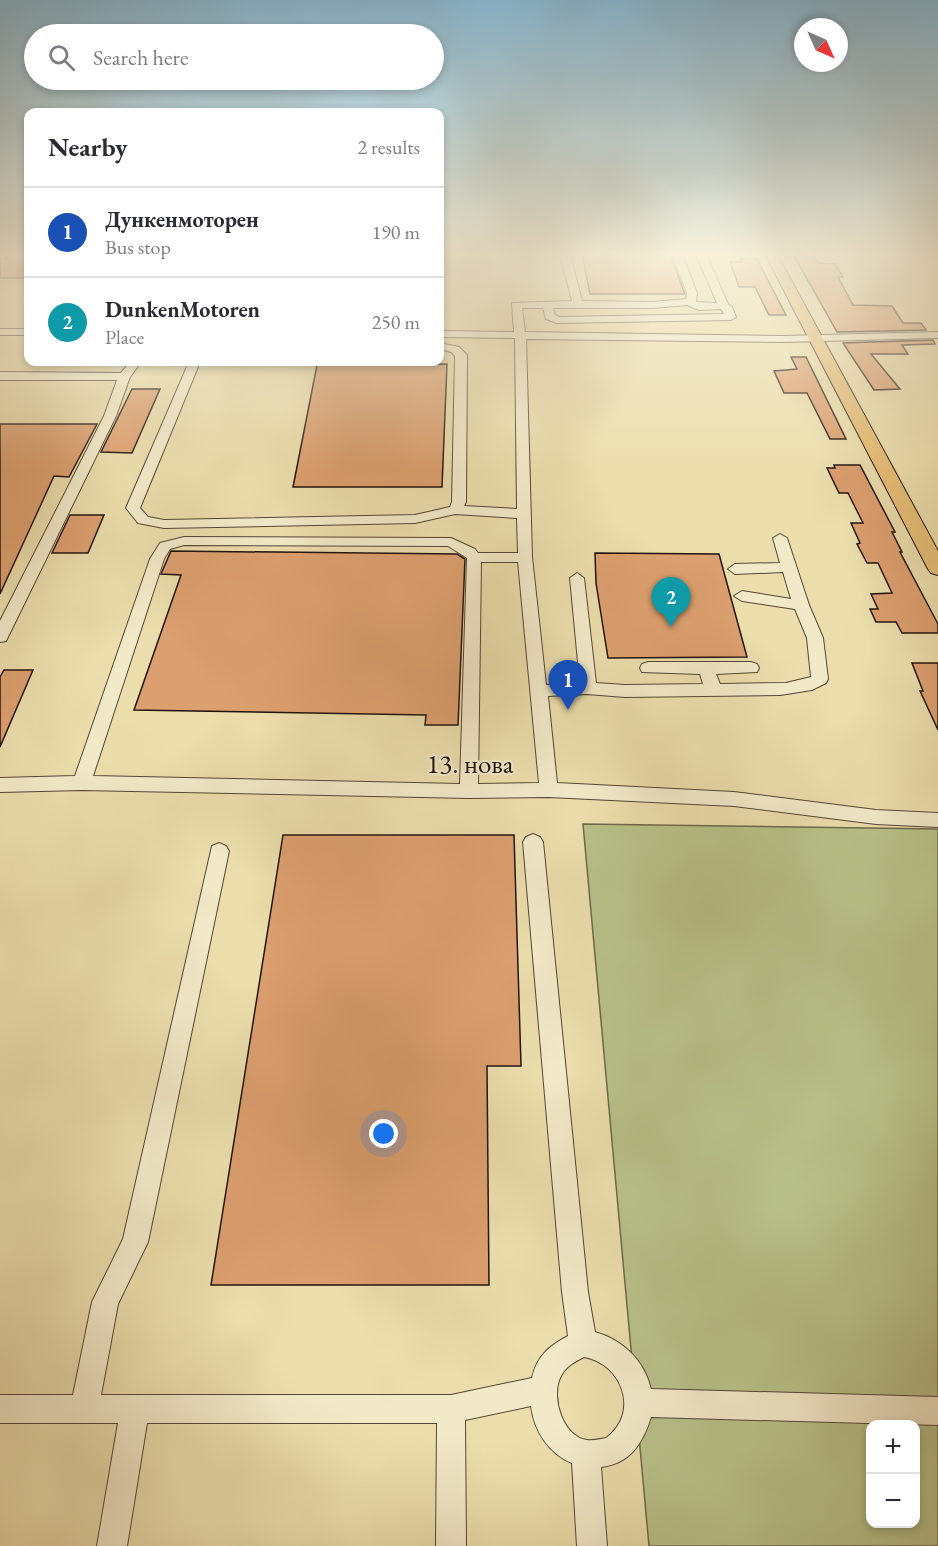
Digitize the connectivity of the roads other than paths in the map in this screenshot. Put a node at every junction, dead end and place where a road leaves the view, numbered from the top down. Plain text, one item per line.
1 (519, 326) edge
2 (809, 326) edge
3 (0, 332) edge
4 (24, 332) edge
5 (444, 334) edge
6 (520, 334) junction
7 (938, 335) edge
8 (815, 337) junction
9 (444, 347) edge
10 (132, 366) edge
11 (192, 366) edge
12 (0, 376) edge
13 (124, 377) junction
14 (454, 510) junction
15 (523, 514) junction
16 (780, 538) dead end
17 (525, 557) junction
18 (474, 558) junction
19 (789, 567) junction
20 (735, 569) dead end
21 (938, 569) edge
22 (577, 578) dead end
23 (742, 596) dead end
24 (801, 605) junction
25 (0, 638) edge
26 (648, 668) dead end
27 (706, 669) junction
28 (751, 669) dead end
29 (587, 688) junction
30 (538, 690) junction
31 (714, 690) junction
32 (81, 783) junction
33 (0, 785) edge
34 (549, 790) junction
35 (469, 791) junction
36 (938, 820) edge
37 (533, 842) dead end
38 (219, 850) dead end
39 (583, 1343) junction
40 (542, 1390) junction
41 (639, 1403) junction
42 (0, 1409) edge
43 (84, 1409) junction
44 (135, 1409) junction
45 (452, 1409) junction
46 (938, 1411) edge
47 (586, 1454) junction
48 (111, 1546) edge
49 (452, 1546) edge
50 (592, 1546) edge

1 - 6 street
2 - 8 main road
3 - 4 street
5 - 6 street
6 - 8 street
6 - 15 street
7 - 8 street
8 - 21 main road
9 - 14 street
10 - 13 street
11 - 14 street
12 - 13 street
13 - 25 street
14 - 15 street
15 - 17 street
16 - 19 street
17 - 18 street
17 - 30 street
18 - 32 street
18 - 35 street
19 - 20 street
19 - 24 street
22 - 29 street
23 - 24 street
24 - 31 street
26 - 27 street
27 - 28 street
27 - 31 street
29 - 30 street
29 - 31 street
30 - 34 street
32 - 33 street, 13. нова
32 - 35 street, 13. нова
34 - 35 street, 13. нова
34 - 36 street, 13. нова
37 - 39 street
38 - 43 street
39 - 40 street
39 - 41 street
40 - 45 street
40 - 47 street
41 - 46 street
41 - 47 street
42 - 43 street
43 - 44 street
44 - 45 street
44 - 48 street
45 - 49 street
47 - 50 street

